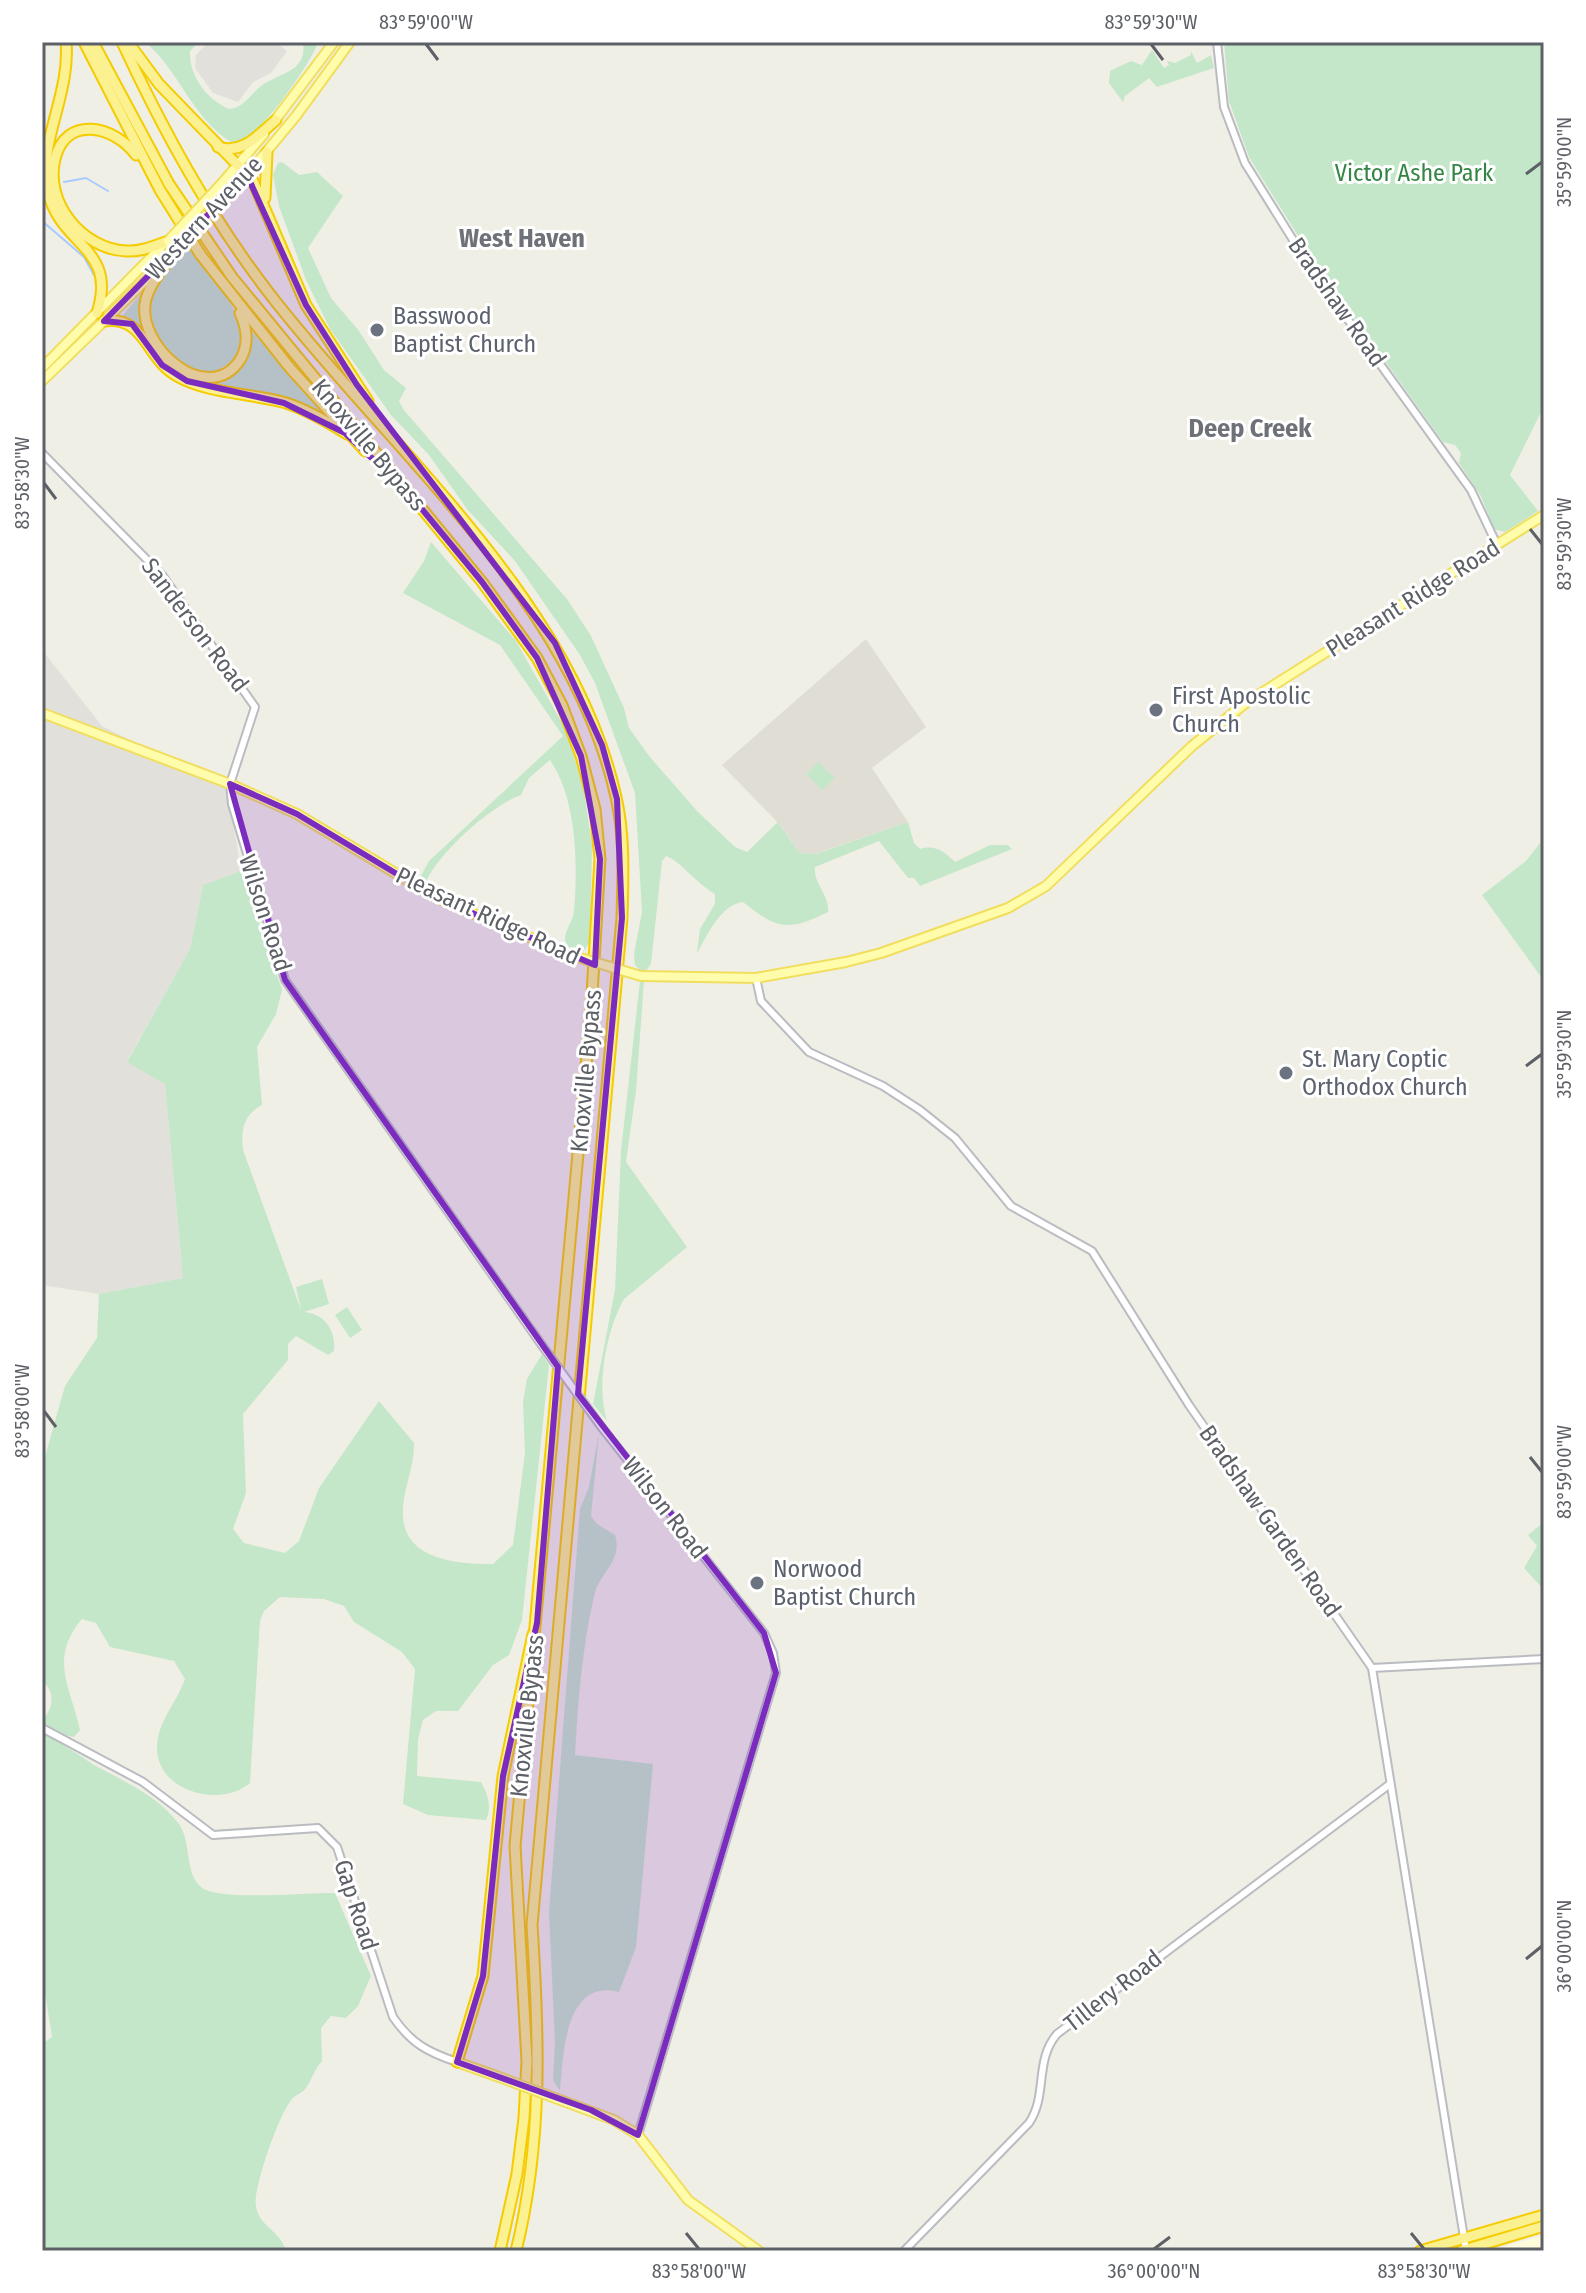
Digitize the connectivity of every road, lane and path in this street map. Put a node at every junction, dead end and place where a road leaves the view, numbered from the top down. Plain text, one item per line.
1 (66, 42) edge
2 (84, 42) edge
3 (93, 42) edge
4 (122, 42) edge
5 (128, 42) edge
6 (348, 42) edge
7 (1217, 42) edge
8 (330, 45) edge
9 (276, 120) junction
10 (214, 145) junction
11 (267, 152) junction
12 (236, 168) junction
13 (247, 175) junction
14 (160, 190) junction
15 (269, 217) junction
16 (168, 241) junction
17 (175, 252) junction
18 (200, 254) junction
19 (101, 317) junction
20 (42, 368) edge
21 (42, 381) edge
22 (394, 439) junction
23 (365, 451) junction
24 (42, 453) edge
25 (407, 491) junction
26 (1544, 515) edge
27 (1497, 545) junction
28 (42, 713) edge
29 (230, 784) junction
30 (756, 978) junction
31 (537, 1623) junction
32 (1544, 1659) edge
33 (1372, 1668) junction
34 (42, 1728) edge
35 (1390, 1784) junction
36 (457, 2062) junction
37 (638, 2135) junction
38 (1544, 2215) edge
39 (1544, 2226) edge
40 (1464, 2237) junction
41 (1463, 2250) edge
42 (500, 2251) edge
43 (516, 2251) edge
44 (759, 2251) edge
45 (904, 2251) edge
46 (1420, 2251) edge

1 - 19 highway
2 - 14 highway
3 - 25 highway, Knoxville Bypass
4 - 22 highway, Knoxville Bypass
5 - 10 highway
6 - 11 main road, Western Avenue
7 - 27 street, Bradshaw Road
8 - 9 main road, Western Avenue
9 - 10 highway
9 - 12 main road, Western Avenue
10 - 12 highway
11 - 13 main road, Western Avenue
11 - 15 highway
12 - 13 highway
12 - 16 main road, Western Avenue, bridge
13 - 15 highway
13 - 17 main road, Western Avenue, bridge
14 - 16 highway
14 - 18 highway
15 - 22 highway
16 - 19 main road, Western Avenue
17 - 18 highway
17 - 19 main road, Western Avenue
18 - 23 highway
19 - 20 main road, Western Avenue
19 - 21 main road, Western Avenue
19 - 23 highway
22 - 43 highway, Knoxville Bypass
23 - 25 highway
24 - 29 street, Sanderson Road
25 - 31 highway, Knoxville Bypass
26 - 27 main road, Pleasant Ridge Road
27 - 30 main road, Pleasant Ridge Road
28 - 29 main road, Pleasant Ridge Road
29 - 30 main road, Pleasant Ridge Road, bridge
29 - 37 street, Wilson Road, bridge
30 - 33 street, Bradshaw Garden Road
31 - 36 highway
31 - 42 highway, Knoxville Bypass
32 - 33 street
33 - 35 street, Bradshaw Garden Road
34 - 36 street, Gap Road
35 - 40 street, Bradshaw Garden Road
35 - 45 street, Tillery Road
36 - 37 main road, Gap Road, bridge
37 - 44 main road
38 - 40 highway
39 - 41 highway
40 - 41 street, Bradshaw Garden Road
40 - 46 highway

